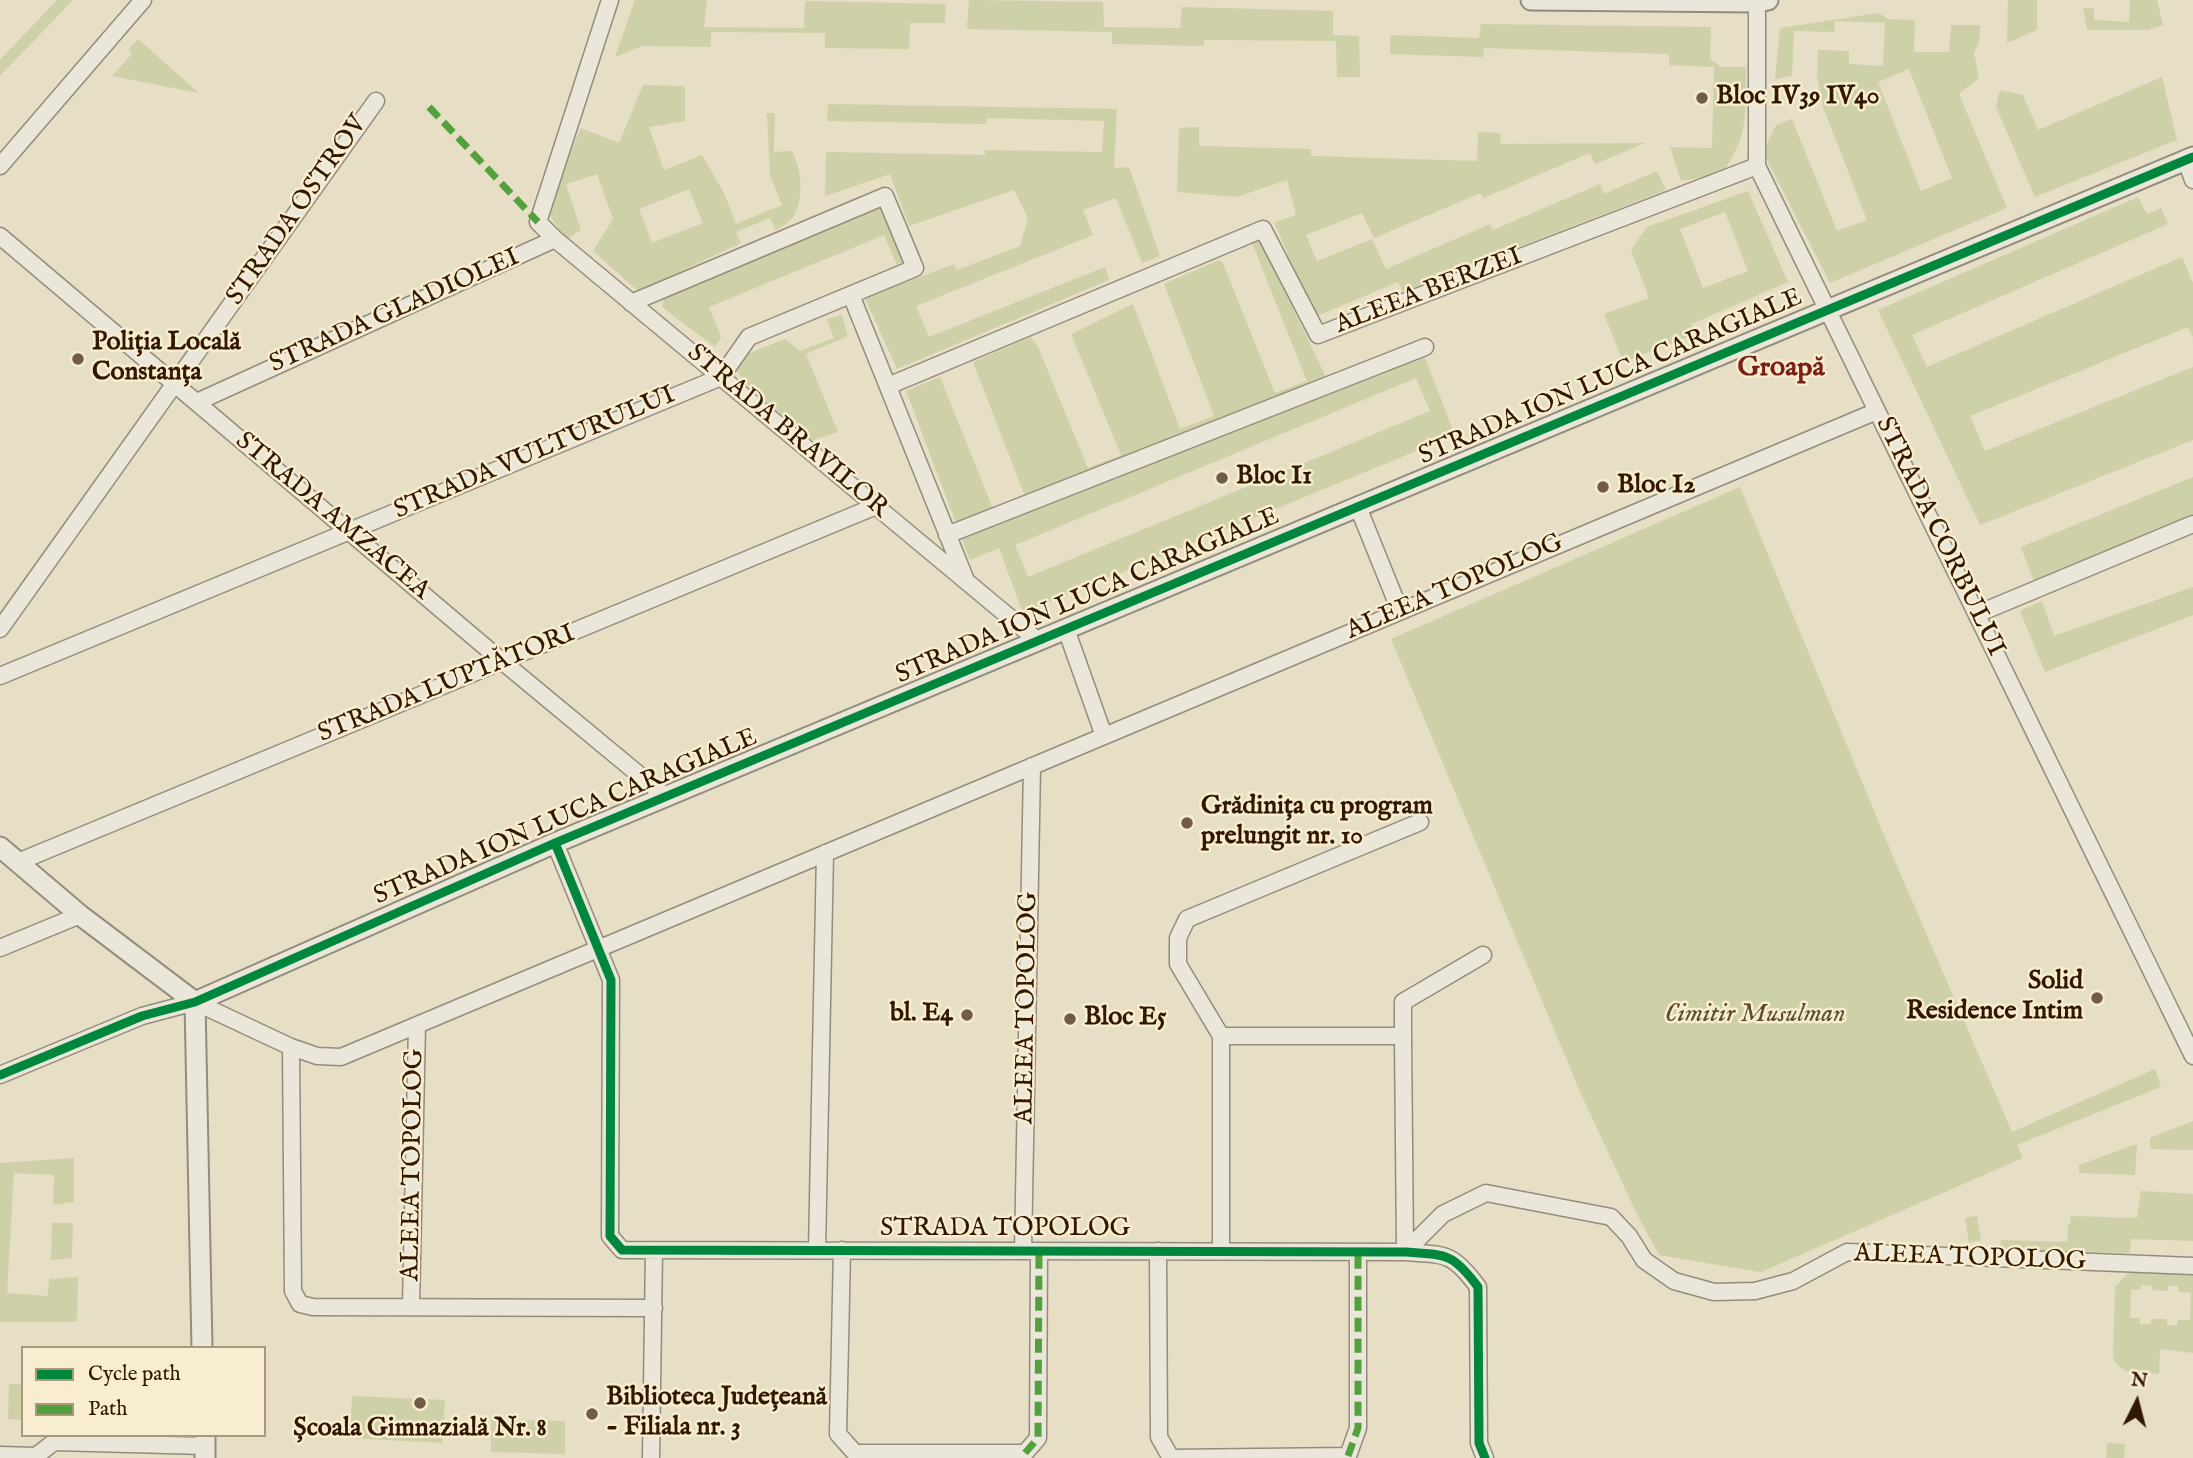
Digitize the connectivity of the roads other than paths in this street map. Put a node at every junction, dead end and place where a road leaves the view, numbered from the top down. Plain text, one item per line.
1 (143, 0) edge
2 (610, 0) edge
3 (1531, 0) edge
4 (1761, 1) edge
5 (376, 102) dead end
6 (2189, 158) edge
7 (0, 166) edge
8 (1757, 166) junction
9 (2193, 180) edge
10 (0, 236) edge
11 (555, 239) junction
12 (851, 295) junction
13 (631, 303) junction
14 (1828, 310) junction
15 (1425, 347) dead end
16 (721, 377) junction
17 (175, 384) junction
18 (888, 387) junction
19 (197, 402) junction
20 (1877, 411) junction
21 (876, 506) junction
22 (1358, 507) junction
23 (2193, 524) edge
24 (350, 531) junction
25 (947, 535) junction
26 (965, 580) junction
27 (1400, 611) junction
28 (1976, 614) junction
29 (0, 629) edge
30 (1066, 629) junction
31 (1038, 641) junction
32 (503, 662) junction
33 (0, 676) edge
34 (1104, 736) junction
35 (1032, 766) junction
36 (666, 797) junction
37 (1420, 822) dead end
38 (555, 843) junction
39 (0, 847) edge
40 (825, 853) junction
41 (18, 862) junction
42 (80, 915) junction
43 (0, 948) edge
44 (597, 949) junction
45 (1483, 955) dead end
46 (195, 1002) junction
47 (416, 1025) junction
48 (1222, 1036) junction
49 (1403, 1036) junction
50 (291, 1046) junction
51 (2193, 1056) edge
52 (0, 1075) edge
53 (654, 1250) junction
54 (817, 1250) junction
55 (842, 1250) junction
56 (1031, 1251) junction
57 (1158, 1251) junction
58 (1221, 1251) junction
59 (1357, 1252) junction
60 (1405, 1252) junction
61 (2193, 1266) edge
62 (411, 1306) junction
63 (654, 1308) junction
64 (202, 1346) edge
65 (205, 1446) edge
66 (1024, 1453) joint
67 (0, 1455) edge
68 (1348, 1457) edge
69 (651, 1458) edge
70 (1485, 1458) edge

1 - 7 street
2 - 11 street, STRADA BRAVILOR
3 - 4 street
4 - 8 street, STRADA CORBULUI
5 - 17 street, STRADA OSTROV
6 - 9 street
6 - 14 street, STRADA ION LUCA CARAGIALE
8 - 14 street, STRADA CORBULUI
8 - 18 street, ALEEA BERZEI
10 - 17 street, STRADA AMZACEA
11 - 13 street, STRADA BRAVILOR
11 - 19 street, STRADA GLADIOLEI
12 - 13 street
12 - 16 street
12 - 18 street
13 - 16 street, STRADA BRAVILOR
14 - 20 street, STRADA CORBULUI
14 - 22 street, STRADA ION LUCA CARAGIALE
15 - 25 street, ALEEA BERZEI
16 - 21 street, STRADA BRAVILOR
16 - 24 street, STRADA VULTURULUI
17 - 19 street, STRADA AMZACEA
17 - 29 street, STRADA OSTROV
18 - 25 street
19 - 24 street, STRADA AMZACEA
20 - 27 street, ALEEA TOPOLOG
20 - 28 street, STRADA CORBULUI
21 - 26 street, STRADA BRAVILOR
21 - 32 street, STRADA LUPTĂTORI
22 - 27 street
22 - 30 street, STRADA ION LUCA CARAGIALE
23 - 28 street
24 - 32 street, STRADA AMZACEA
24 - 33 street, STRADA VULTURULUI
25 - 26 street
26 - 31 street, STRADA BRAVILOR
27 - 34 street, ALEEA TOPOLOG
28 - 51 street, STRADA CORBULUI
30 - 31 street, STRADA ION LUCA CARAGIALE
30 - 34 street
31 - 36 street, STRADA ION LUCA CARAGIALE
32 - 36 street, STRADA AMZACEA
32 - 41 street, STRADA LUPTĂTORI
34 - 35 street, ALEEA TOPOLOG
35 - 40 street, ALEEA TOPOLOG
35 - 56 street, ALEEA TOPOLOG
36 - 38 street, STRADA ION LUCA CARAGIALE
37 - 48 street
38 - 44 street
38 - 46 street, STRADA ION LUCA CARAGIALE
39 - 41 street
40 - 44 street, ALEEA TOPOLOG
40 - 54 street
41 - 42 street
42 - 43 street
42 - 46 street
44 - 47 street, ALEEA TOPOLOG
44 - 53 street, STRADA TOPOLOG
45 - 49 street
46 - 50 street, ALEEA TOPOLOG
46 - 52 street, STRADA ION LUCA CARAGIALE
46 - 64 street
47 - 50 street, ALEEA TOPOLOG
47 - 62 street, ALEEA TOPOLOG
48 - 49 street
48 - 58 street
49 - 60 street
50 - 62 street, ALEEA TOPOLOG
53 - 54 street, STRADA TOPOLOG
53 - 63 street
54 - 55 street, STRADA TOPOLOG
55 - 56 street, STRADA TOPOLOG
55 - 66 street, STRADA TOPOLOG
56 - 57 street, STRADA TOPOLOG
56 - 66 street, ALEEA TOPOLOG
57 - 58 street, STRADA TOPOLOG
57 - 68 street, STRADA TOPOLOG
58 - 59 street, STRADA TOPOLOG
59 - 60 street, STRADA TOPOLOG
59 - 68 street
60 - 61 street, ALEEA TOPOLOG
60 - 70 street
62 - 63 street, ALEEA TOPOLOG
63 - 69 street
65 - 67 street

